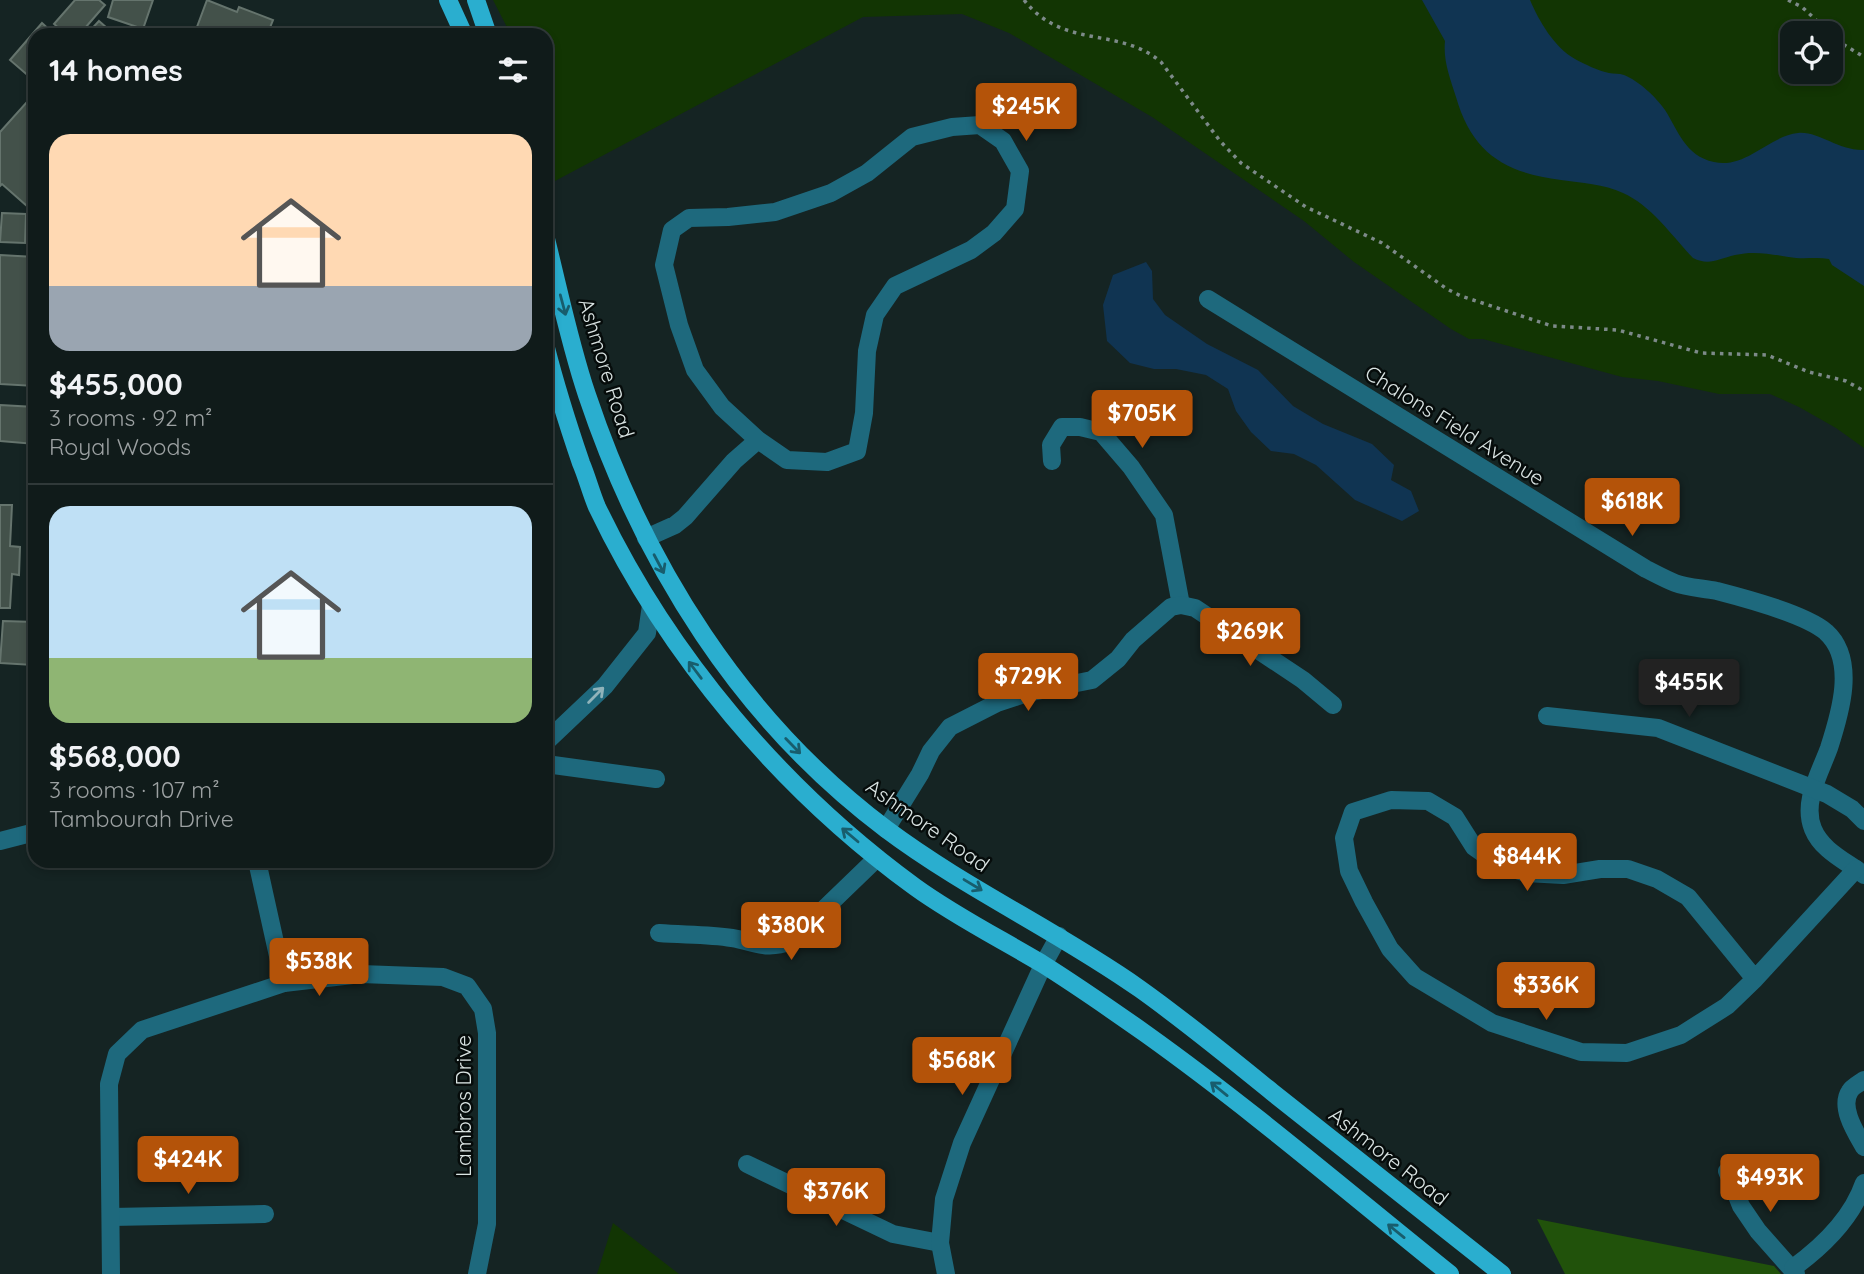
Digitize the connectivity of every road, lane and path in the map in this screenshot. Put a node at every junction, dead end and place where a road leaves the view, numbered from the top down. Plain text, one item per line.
1 (448, 0) edge
2 (476, 0) edge
3 (1024, 0) edge
4 (1788, 0) edge
5 (1817, 21) edge
6 (461, 28) edge
7 (486, 28) edge
8 (1843, 45) edge
9 (1864, 57) edge
10 (553, 266) edge
11 (1208, 299) dead end
12 (553, 377) edge
13 (1864, 391) edge
14 (758, 440) junction
15 (1052, 461) dead end
16 (646, 538) junction
17 (652, 605) junction
18 (1181, 605) junction
19 (1333, 705) dead end
20 (1547, 716) dead end
21 (553, 735) edge
22 (553, 765) edge
23 (656, 779) dead end
24 (1813, 790) junction
25 (1864, 821) edge
26 (886, 829) junction
27 (28, 832) edge
28 (0, 841) edge
29 (877, 858) junction
30 (259, 868) edge
31 (1860, 872) edge
32 (659, 933) dead end
33 (1059, 936) junction
34 (1043, 965) junction
35 (1755, 979) junction
36 (284, 983) junction
37 (1864, 1080) edge
38 (1864, 1147) edge
39 (747, 1164) dead end
40 (1727, 1171) dead end
41 (1864, 1183) edge
42 (265, 1214) dead end
43 (111, 1217) junction
44 (940, 1243) junction
45 (1795, 1271) edge
46 (111, 1274) edge
47 (477, 1274) edge
48 (946, 1274) edge
49 (1450, 1274) edge
50 (1502, 1274) edge

1 - 6 main road
2 - 7 main road
3 - 13 path
4 - 5 path
8 - 9 path
10 -> 16 main road, Ashmore Road
11 - 24 street, Chalons Field Avenue
12 - 17 main road
14 - 14 street
14 - 16 street
15 - 18 street
16 -> 26 main road, Ashmore Road
21 -> 17 street
29 -> 17 main road
18 - 19 street
18 - 26 street
20 - 24 street
22 - 23 street
24 - 25 street
24 - 31 street, Chalons Field Avenue
26 -> 33 main road, Ashmore Road
27 - 28 street
29 - 32 street
29 - 34 main road
30 - 36 street
31 - 35 street
33 - 34 street
33 - 50 main road, Ashmore Road
34 - 44 street
49 -> 34 main road
35 - 35 street
36 - 43 street, Lambros Drive
36 - 47 street, Lambros Drive
37 - 38 street
39 - 44 street
40 - 45 street
41 - 45 street
42 - 43 street
43 - 46 street, Lambros Drive
44 - 48 street

